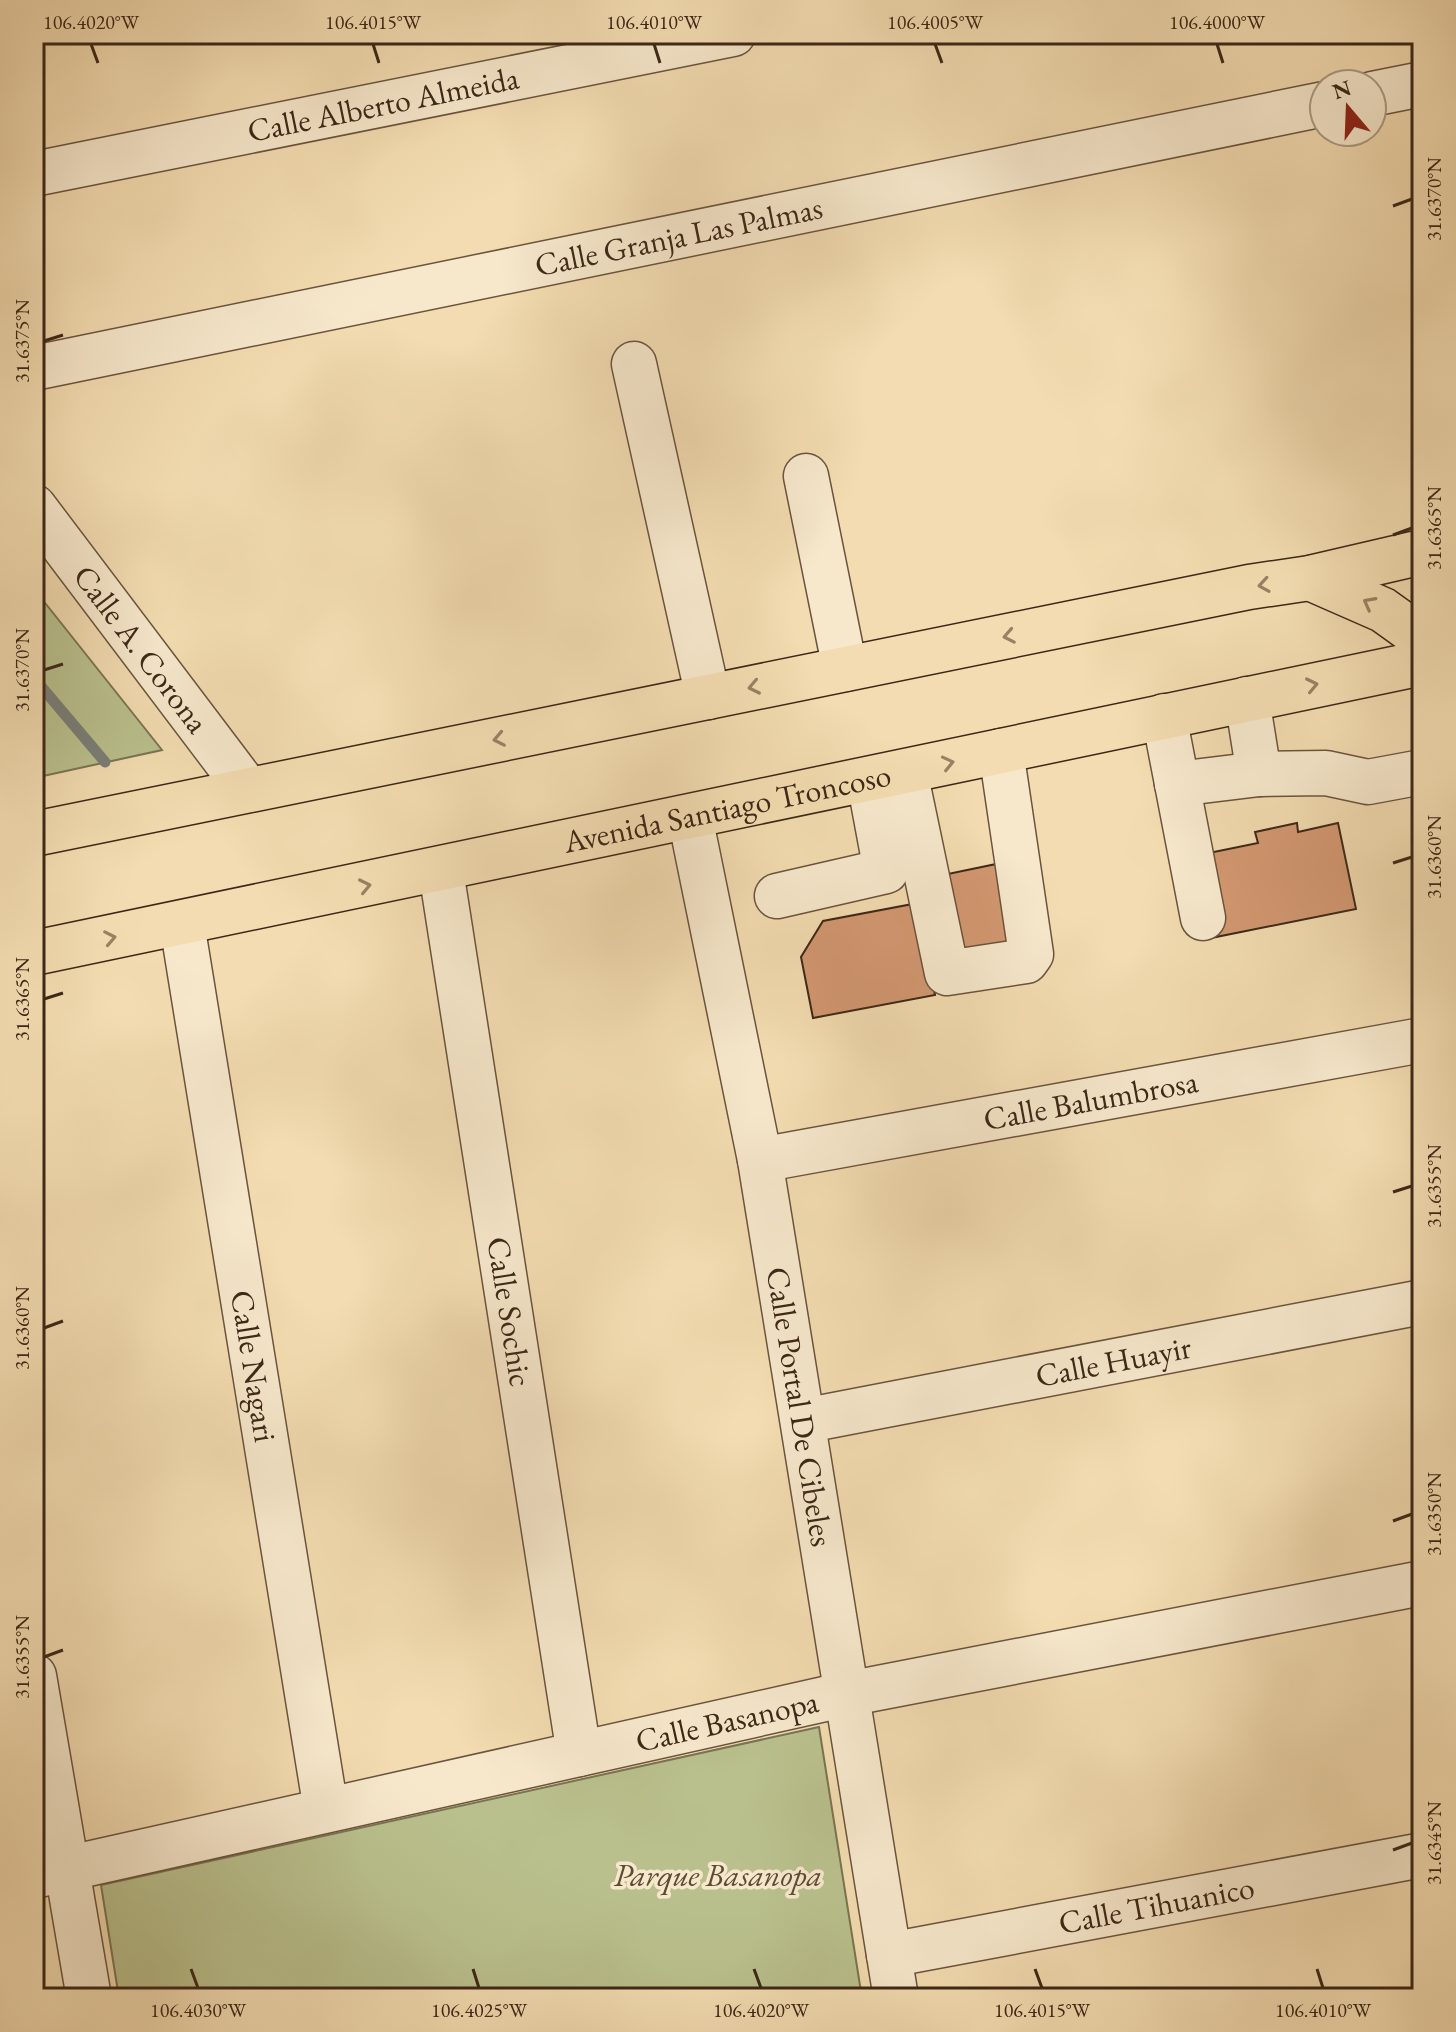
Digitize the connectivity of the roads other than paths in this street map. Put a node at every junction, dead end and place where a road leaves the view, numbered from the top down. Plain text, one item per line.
1 (733, 34) edge
2 (1422, 84) edge
3 (1388, 91) edge
4 (1308, 107) edge
5 (34, 174) edge
6 (634, 364) dead end
7 (34, 368) edge
8 (806, 476) dead end
9 (34, 507) edge
10 (1422, 552) edge
11 (1310, 578) junction
12 (1422, 638) edge
13 (1422, 663) edge
14 (845, 669) junction
15 (708, 697) junction
16 (1247, 699) junction
17 (1164, 716) junction
18 (1001, 751) junction
19 (1422, 772) edge
20 (1259, 774) junction
21 (887, 776) junction
22 (1177, 784) junction
23 (248, 790) junction
24 (690, 817) junction
25 (34, 834) edge
26 (441, 871) junction
27 (777, 896) dead end
28 (1203, 918) dead end
29 (182, 924) junction
30 (34, 953) edge
31 (1422, 1040) edge
32 (760, 1160) junction
33 (1422, 1302) edge
34 (803, 1421) junction
35 (1422, 1583) edge
36 (34, 1676) edge
37 (847, 1694) junction
38 (579, 1754) junction
39 (326, 1810) junction
40 (1422, 1855) edge
41 (51, 1872) edge
42 (889, 1955) junction
43 (89, 1998) edge
44 (896, 1998) edge

1 - 5 street, Calle Alberto Almeida
2 - 3 street
4 - 7 street, Calle Granja Las Palmas
6 - 15 street
8 - 14 street
9 - 23 street, Calle A. Corona
10 - 11 main road
12 -> 11 main road
11 -> 14 main road
16 -> 13 main road, Avenida Santiago Troncoso
14 -> 15 main road
15 -> 23 main road
16 - 17 main road, Avenida Santiago Troncoso
16 - 20 street
17 - 18 main road, Avenida Santiago Troncoso
17 - 22 street
21 -> 18 main road, Avenida Santiago Troncoso
18 - 21 street
19 - 20 street
20 - 22 street
21 - 24 main road, Avenida Santiago Troncoso
21 - 27 street
22 - 28 street
23 - 25 main road
24 - 26 main road, Avenida Santiago Troncoso
24 - 32 street, Calle Portal De Cibeles
29 -> 26 main road, Avenida Santiago Troncoso
26 - 38 street, Calle Sochic
30 -> 29 main road, Avenida Santiago Troncoso
29 - 39 street, Calle Nagari
31 - 32 street, Calle Balumbrosa
32 - 34 street, Calle Portal De Cibeles
33 - 34 street, Calle Huayir
34 - 37 street, Calle Portal De Cibeles
35 - 37 street, Calle Basanopa
36 - 41 street
37 - 38 street, Calle Basanopa
37 - 42 street, Calle Portal De Cibeles
38 - 39 street, Calle Basanopa
39 - 41 street, Calle Basanopa
40 - 42 street, Calle Tihuanico
41 - 43 street
42 - 44 street, Calle Portal De Cibeles

